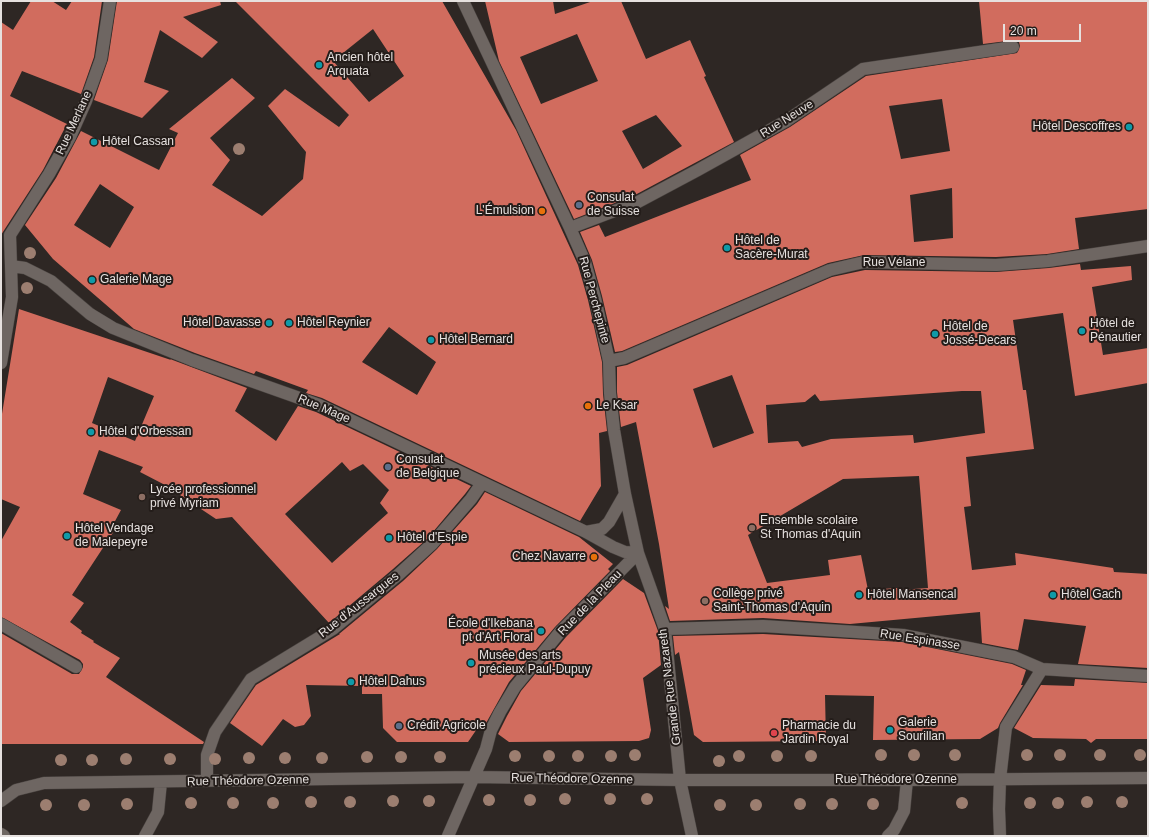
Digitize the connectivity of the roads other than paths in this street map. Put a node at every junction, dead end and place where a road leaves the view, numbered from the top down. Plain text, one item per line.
1 (110, 1) edge
2 (463, 1) edge
3 (1013, 47) dead end
4 (570, 228) junction
5 (6, 231) edge
6 (1148, 246) edge
7 (11, 266) junction
8 (1, 277) edge
9 (609, 361) junction
10 (1, 363) edge
11 (482, 483) junction
12 (625, 494) junction
13 (586, 532) junction
14 (638, 553) junction
15 (1, 624) edge
16 (665, 629) junction
17 (76, 667) dead end
18 (1042, 669) junction
19 (1148, 676) edge
20 (472, 777) junction
21 (1148, 778) edge
22 (1000, 779) junction
23 (680, 780) junction
24 (907, 780) junction
25 (207, 781) junction
26 (161, 782) junction
27 (1, 801) edge
28 (1, 834) edge
29 (4, 836) edge
30 (144, 836) edge
31 (448, 836) edge
32 (692, 836) edge
33 (888, 836) edge
34 (1000, 836) edge

1 - 5 street, Rue Merlane
2 - 4 street, Rue Perchepinte
3 - 4 street, Rue Neuve
4 - 9 street, Rue Perchepinte
5 - 7 street
6 - 9 street, Rue Vélane
7 - 8 street
7 - 10 street
7 - 11 street, Rue Mage
9 - 12 street, Rue Perchepinte
11 - 13 street, Rue Mage
11 - 25 street, Rue d'Aussargues
12 - 13 street
12 - 14 street, Grande Rue Nazareth
13 - 14 street, Rue Mage
14 - 16 street, Grande Rue Nazareth
14 - 20 street, Rue de la Pleau
15 - 17 street
16 - 18 street, Rue Espinasse
16 - 23 street, Grande Rue Nazareth
18 - 19 street, Rue Espinasse
18 - 22 street
20 - 23 street, Rue Théodore Ozenne
20 - 25 street, Rue Théodore Ozenne
20 - 31 street, Rue de la Pleau
21 - 22 street, Rue Théodore Ozenne
22 - 24 street, Rue Théodore Ozenne
22 - 34 street
23 - 24 street, Rue Théodore Ozenne
23 - 32 street, Grande Rue Nazareth
24 - 33 street
25 - 26 street, Rue Théodore Ozenne
26 - 27 street, Rue Théodore Ozenne
26 - 30 street
28 - 29 street

